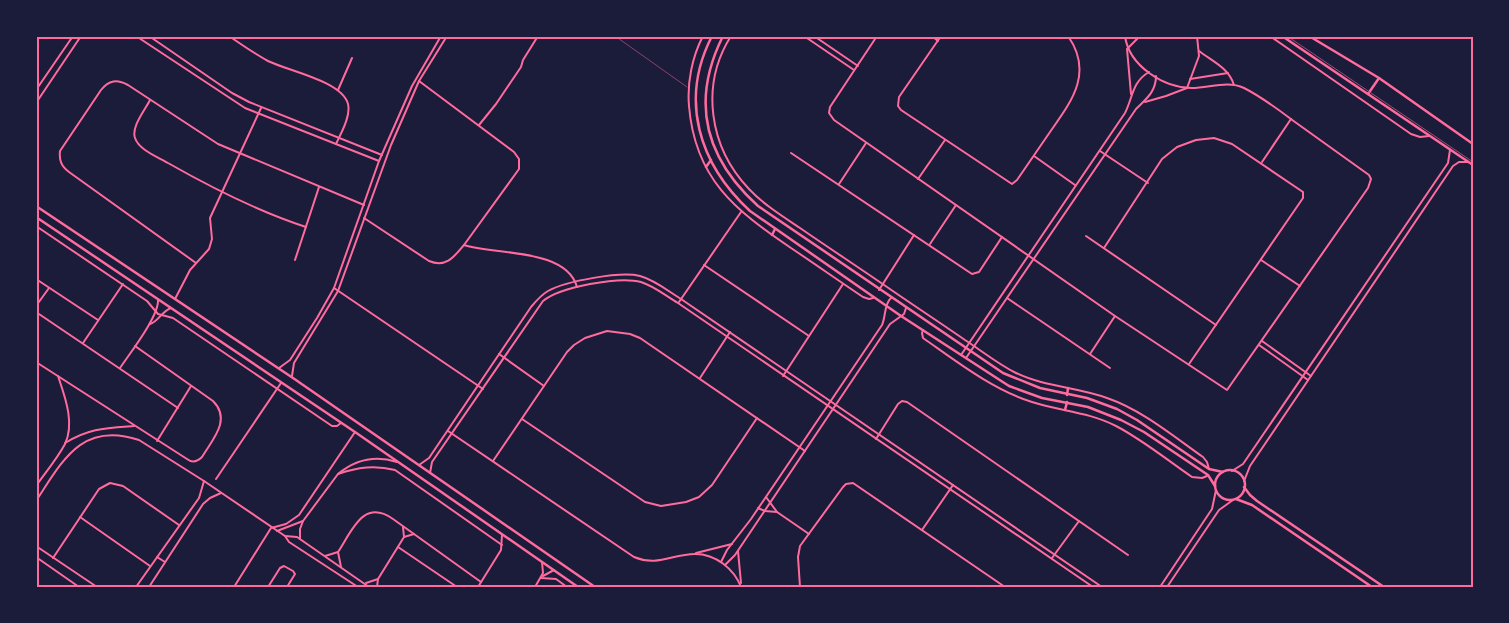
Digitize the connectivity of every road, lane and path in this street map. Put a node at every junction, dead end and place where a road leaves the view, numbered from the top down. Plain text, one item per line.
1 (73, 36) edge
2 (81, 36) edge
3 (136, 36) edge
4 (149, 36) edge
5 (229, 36) edge
6 (441, 36) edge
7 (447, 36) edge
8 (538, 36) edge
9 (615, 36) edge
10 (703, 36) edge
11 (712, 36) edge
12 (723, 36) edge
13 (731, 36) edge
14 (804, 36) edge
15 (814, 36) edge
16 (877, 36) edge
17 (932, 36) edge
18 (941, 36) edge
19 (1068, 36) edge
20 (1125, 36) edge
21 (1136, 36) edge
22 (1140, 36) edge
23 (1197, 36) edge
24 (1270, 36) edge
25 (1282, 36) edge
26 (1308, 36) edge
27 (1276, 38) edge
28 (938, 40) junction
29 (1136, 40) junction
30 (1128, 49) junction
31 (1199, 52) junction
32 (352, 58) dead end
33 (858, 66) junction
34 (854, 70) junction
35 (1149, 72) junction
36 (1228, 73) junction
37 (1156, 76) junction
38 (1378, 78) junction
39 (1190, 79) junction
40 (419, 81) junction
41 (1234, 85) junction
42 (689, 88) junction
43 (1187, 88) junction
44 (36, 90) edge
45 (338, 90) junction
46 (1368, 94) junction
47 (1131, 98) junction
48 (150, 100) junction
49 (1143, 102) junction
50 (36, 103) edge
51 (260, 108) junction
52 (258, 114) junction
53 (1291, 119) junction
54 (479, 125) junction
55 (1429, 136) junction
56 (338, 139) junction
57 (945, 140) junction
58 (866, 142) junction
59 (336, 144) junction
60 (1473, 144) edge
61 (1450, 149) junction
62 (1099, 150) junction
63 (791, 153) dead end
64 (241, 154) junction
65 (1105, 154) junction
66 (382, 155) junction
67 (1034, 156) junction
68 (711, 160) junction
69 (1449, 160) junction
70 (379, 161) junction
71 (1468, 162) junction
72 (1261, 163) junction
73 (1455, 165) junction
74 (1473, 165) edge
75 (706, 167) junction
76 (918, 178) junction
77 (1080, 178) junction
78 (1086, 182) junction
79 (1148, 183) junction
80 (838, 184) junction
81 (1075, 185) junction
82 (319, 187) junction
83 (223, 193) junction
84 (364, 205) junction
85 (956, 205) junction
86 (36, 206) edge
87 (741, 212) junction
88 (36, 217) edge
89 (364, 218) junction
90 (36, 226) edge
91 (306, 227) junction
92 (775, 230) junction
93 (772, 235) junction
94 (914, 235) junction
95 (1086, 236) dead end
96 (1002, 237) junction
97 (84, 239) junction
98 (464, 245) junction
99 (929, 245) junction
100 (79, 246) junction
101 (96, 246) junction
102 (1104, 248) junction
103 (91, 254) junction
104 (1029, 254) junction
105 (1034, 258) junction
106 (296, 260) dead end
107 (1261, 260) junction
108 (196, 263) junction
109 (704, 265) junction
110 (36, 279) edge
111 (576, 283) junction
112 (123, 284) junction
113 (844, 284) junction
114 (883, 284) junction
115 (1300, 286) junction
116 (577, 287) junction
117 (49, 288) junction
118 (334, 288) junction
119 (879, 290) junction
120 (338, 291) junction
121 (875, 297) junction
122 (891, 298) junction
123 (1007, 298) junction
124 (175, 299) junction
125 (681, 299) junction
126 (158, 300) junction
127 (678, 303) junction
128 (36, 306) edge
129 (886, 306) junction
130 (171, 308) junction
131 (906, 308) junction
132 (36, 312) edge
133 (156, 312) junction
134 (161, 314) junction
135 (901, 316) junction
136 (1115, 316) junction
137 (98, 320) junction
138 (150, 324) junction
139 (1216, 325) junction
140 (923, 330) junction
141 (730, 332) junction
142 (809, 336) junction
143 (727, 337) junction
144 (1262, 341) junction
145 (969, 342) junction
146 (83, 344) junction
147 (1259, 345) junction
148 (135, 346) junction
149 (974, 346) junction
150 (965, 348) junction
151 (971, 352) junction
152 (499, 354) junction
153 (1090, 354) junction
154 (961, 355) junction
155 (504, 357) junction
156 (966, 358) junction
157 (290, 360) junction
158 (36, 362) edge
159 (294, 363) junction
160 (1189, 364) junction
161 (276, 367) junction
162 (120, 368) junction
163 (1110, 368) dead end
164 (786, 370) junction
165 (1306, 372) junction
166 (58, 376) junction
167 (782, 376) junction
168 (1304, 376) junction
169 (1311, 376) junction
170 (293, 378) junction
171 (699, 379) junction
172 (1308, 380) junction
173 (281, 383) junction
174 (191, 386) junction
175 (479, 386) junction
176 (544, 386) junction
177 (1068, 388) junction
178 (277, 389) junction
179 (483, 389) junction
180 (1067, 395) junction
181 (830, 400) junction
182 (1067, 402) junction
183 (827, 405) junction
184 (837, 405) junction
185 (178, 408) junction
186 (834, 410) junction
187 (1065, 410) junction
188 (757, 418) junction
189 (522, 419) junction
190 (341, 423) junction
191 (135, 426) junction
192 (448, 431) junction
193 (355, 432) junction
194 (452, 434) junction
195 (879, 434) junction
196 (876, 439) junction
197 (157, 441) junction
198 (65, 444) junction
199 (799, 447) junction
200 (805, 451) junction
201 (492, 461) junction
202 (400, 464) junction
203 (419, 465) junction
204 (1209, 469) junction
205 (1232, 471) junction
206 (1224, 472) junction
207 (430, 473) junction
208 (338, 474) junction
209 (1208, 475) junction
210 (216, 479) dead end
211 (1244, 480) junction
212 (204, 481) junction
213 (953, 485) junction
214 (36, 486) edge
215 (1215, 486) junction
216 (1244, 487) junction
217 (950, 489) junction
218 (1216, 490) junction
219 (221, 493) junction
220 (766, 496) junction
221 (1235, 499) junction
222 (36, 501) edge
223 (771, 501) junction
224 (758, 508) junction
225 (765, 511) junction
226 (777, 512) junction
227 (80, 517) junction
228 (1079, 521) junction
229 (303, 522) junction
230 (179, 525) junction
231 (403, 526) junction
232 (271, 528) junction
233 (922, 530) junction
234 (276, 531) junction
235 (415, 534) junction
236 (808, 534) junction
237 (502, 535) junction
238 (284, 536) junction
239 (404, 538) junction
240 (300, 539) junction
241 (732, 544) junction
242 (502, 545) junction
243 (36, 546) edge
244 (398, 547) junction
245 (738, 551) junction
246 (338, 552) junction
247 (694, 554) junction
248 (1054, 554) junction
249 (1128, 555) dead end
250 (325, 556) junction
251 (36, 557) edge
252 (157, 557) junction
253 (53, 558) junction
254 (1052, 558) junction
255 (165, 562) junction
256 (542, 562) junction
257 (721, 562) junction
258 (725, 565) junction
259 (150, 567) junction
260 (341, 567) junction
261 (554, 570) junction
262 (541, 578) junction
263 (378, 579) junction
264 (480, 582) junction
265 (1095, 582) junction
266 (364, 583) junction
267 (741, 586) edge
268 (79, 587) edge
269 (97, 587) edge
270 (136, 587) edge
271 (149, 587) edge
272 (220, 587) edge
273 (227, 587) edge
274 (234, 587) edge
275 (268, 587) edge
276 (287, 587) edge
277 (358, 587) edge
278 (369, 587) edge
279 (377, 587) edge
280 (457, 587) edge
281 (478, 587) edge
282 (535, 587) edge
283 (567, 587) edge
284 (578, 587) edge
285 (595, 587) edge
286 (800, 587) edge
287 (1004, 587) edge
288 (1093, 587) edge
289 (1102, 587) edge
290 (1160, 587) edge
291 (1167, 587) edge
292 (1372, 587) edge
293 (1384, 587) edge

1 - 44 street
2 - 50 street
3 - 52 street
4 - 51 street
5 - 45 street
6 - 66 street
7 - 40 street
8 - 54 street
9 - 42 lane
10 - 42 street
11 - 68 street
12 - 119 street
13 - 114 street
14 - 34 street
15 - 33 street
16 - 33 street
17 - 28 street
18 - 28 street
19 - 67 street
20 - 30 street
21 - 29 street
22 - 29 street
23 - 31 street
24 - 27 street
25 - 46 street
26 - 38 street
27 - 55 street
28 - 57 street
29 - 30 street
30 - 35 street
30 - 47 street
31 - 36 street
31 - 39 street
32 - 45 street
33 - 34 street
34 - 58 street
35 - 37 street
35 - 47 street
36 - 39 street
36 - 41 street
37 - 43 street
37 - 49 street
38 - 46 street
38 - 60 street
39 - 43 street
40 - 54 street
40 - 89 street
41 - 43 street
41 - 53 street
42 - 75 street
43 - 49 street
45 - 56 street
46 - 55 street
47 - 62 street
48 - 64 street
48 - 83 street
48 - 108 street
49 - 65 street
51 - 52 street
51 - 56 street
52 - 59 street
52 - 64 street
53 - 72 street
53 - 115 street
54 - 98 street
55 - 61 street
56 - 59 street
56 - 66 street
57 - 67 street
57 - 76 street
58 - 76 street
58 - 80 street
59 - 70 street
61 - 69 street
61 - 71 street
62 - 65 street
62 - 77 street
63 - 80 street
64 - 82 street
64 - 83 street
65 - 78 street
65 - 79 street
66 - 70 street
67 - 81 street
68 - 75 street
68 - 92 street
69 - 73 street
69 - 165 street
70 - 84 street
71 - 73 street
71 - 74 street
72 - 79 street
72 - 107 street
73 - 169 street
75 - 87 street
76 - 85 street
77 - 78 street
77 - 81 street
78 - 105 street
79 - 102 street
80 - 94 street
81 - 104 street
82 - 84 street
82 - 91 street
83 - 91 street
83 - 108 street
84 - 118 street
85 - 96 street
85 - 99 street
86 - 97 street
87 - 93 street
87 - 109 street
88 - 100 street
89 - 98 street
89 - 120 street
90 - 112 street
91 - 106 street
92 - 93 street
92 - 121 street
93 - 113 street
94 - 99 street
94 - 114 street
95 - 102 street
96 - 99 street
96 - 104 street
97 - 100 street
97 - 101 street
98 - 111 street
100 - 103 street
101 - 103 street
101 - 124 street
102 - 139 street
103 - 126 street
104 - 105 street
104 - 145 street
105 - 123 street
105 - 136 street
107 - 115 street
107 - 139 street
108 - 124 street
109 - 125 street
109 - 142 street
110 - 117 street
111 - 116 street
111 - 125 street
111 - 152 street
112 - 133 street
112 - 137 street
113 - 121 street
113 - 142 street
114 - 119 street
114 - 145 street
115 - 144 street
116 - 127 street
116 - 155 street
117 - 128 street
117 - 137 street
118 - 120 street
118 - 157 street
119 - 122 street
120 - 159 street
120 - 175 street
121 - 129 street
122 - 129 street
122 - 131 street
123 - 149 street
123 - 153 street
124 - 161 street
125 - 127 street
125 - 141 street
126 - 130 street
126 - 133 street
127 - 143 street
129 - 135 street
129 - 181 street
130 - 134 street
130 - 173 street
131 - 135 street
131 - 150 street
132 - 146 street
133 - 134 street
133 - 138 street
134 - 138 street
134 - 178 street
135 - 140 street
135 - 184 street
136 - 153 street
136 - 160 street
137 - 146 street
138 - 148 street
139 - 160 street
140 - 154 street
140 - 187 street
141 - 143 street
141 - 164 street
142 - 164 street
143 - 167 street
143 - 171 street
144 - 147 street
144 - 165 street
145 - 149 street
145 - 150 street
146 - 162 street
147 - 160 street
147 - 168 street
148 - 162 street
148 - 174 street
149 - 151 street
149 - 177 street
150 - 151 street
150 - 154 street
151 - 156 street
151 - 180 street
152 - 155 street
152 - 175 street
153 - 163 street
154 - 156 street
155 - 176 street
155 - 179 street
156 - 182 street
157 - 159 street
157 - 161 street
158 - 166 street
159 - 170 street
161 - 170 street
162 - 185 street
164 - 167 street
164 - 181 street
165 - 168 street
165 - 169 street
166 - 191 street
166 - 198 street
167 - 183 street
168 - 172 street
168 - 205 street
169 - 172 street
170 - 203 street
171 - 176 street
171 - 188 street
172 - 211 street
173 - 178 street
173 - 190 street
174 - 185 street
174 - 197 street
175 - 179 street
175 - 192 street
176 - 189 street
177 - 180 street
177 - 204 street
178 - 190 street
178 - 210 street
179 - 194 street
180 - 204 street
181 - 183 street
181 - 184 street
182 - 187 street
182 - 209 street
183 - 186 street
183 - 199 street
184 - 186 street
184 - 195 street
185 - 197 street
186 - 196 street
186 - 200 street
187 - 209 street
188 - 189 street
188 - 199 street
189 - 201 street
190 - 193 street
191 - 197 street
191 - 198 street
192 - 194 street
192 - 203 street
193 - 202 street
193 - 232 street
194 - 201 street
194 - 207 street
195 - 196 street
195 - 213 street
195 - 228 street
196 - 217 street
198 - 214 street
199 - 200 street
199 - 220 street
200 - 223 street
201 - 247 street
202 - 208 street
202 - 237 street
203 - 207 street
204 - 206 street
205 - 206 street
205 - 211 street
206 - 215 street
207 - 285 street
208 - 229 street
208 - 242 street
209 - 215 street
211 - 216 street
212 - 219 street
212 - 222 street
212 - 230 street
213 - 217 street
213 - 248 street
215 - 218 street
216 - 221 street
216 - 293 street
217 - 233 street
217 - 254 street
218 - 221 street
218 - 290 street
219 - 232 street
219 - 255 street
220 - 223 street
220 - 224 street
221 - 291 street
221 - 292 street
223 - 225 street
223 - 226 street
224 - 225 street
224 - 241 street
225 - 226 street
225 - 245 street
226 - 236 street
227 - 230 street
227 - 253 street
227 - 259 street
228 - 248 street
228 - 249 street
229 - 234 street
229 - 240 street
230 - 252 street
231 - 235 street
231 - 239 street
231 - 246 street
232 - 234 street
232 - 274 street
233 - 236 street
233 - 287 street
234 - 238 street
235 - 239 street
235 - 264 street
236 - 286 street
237 - 242 street
237 - 256 street
238 - 240 street
238 - 277 street
239 - 244 street
240 - 250 street
241 - 247 street
241 - 257 street
242 - 264 street
243 - 253 street
244 - 263 street
244 - 280 street
245 - 258 street
245 - 267 street
246 - 250 street
246 - 260 street
247 - 257 street
248 - 254 street
248 - 265 street
250 - 260 street
251 - 268 street
252 - 255 street
252 - 259 street
253 - 269 street
254 - 288 street
255 - 271 street
256 - 261 street
256 - 262 street
257 - 258 street
258 - 267 street
259 - 270 street
260 - 266 street
261 - 262 street
261 - 284 street
262 - 282 street
262 - 283 street
263 - 266 street
263 - 279 street
264 - 281 street
265 - 288 street
265 - 289 street
266 - 278 street
272 - 273 street
275 - 276 street

